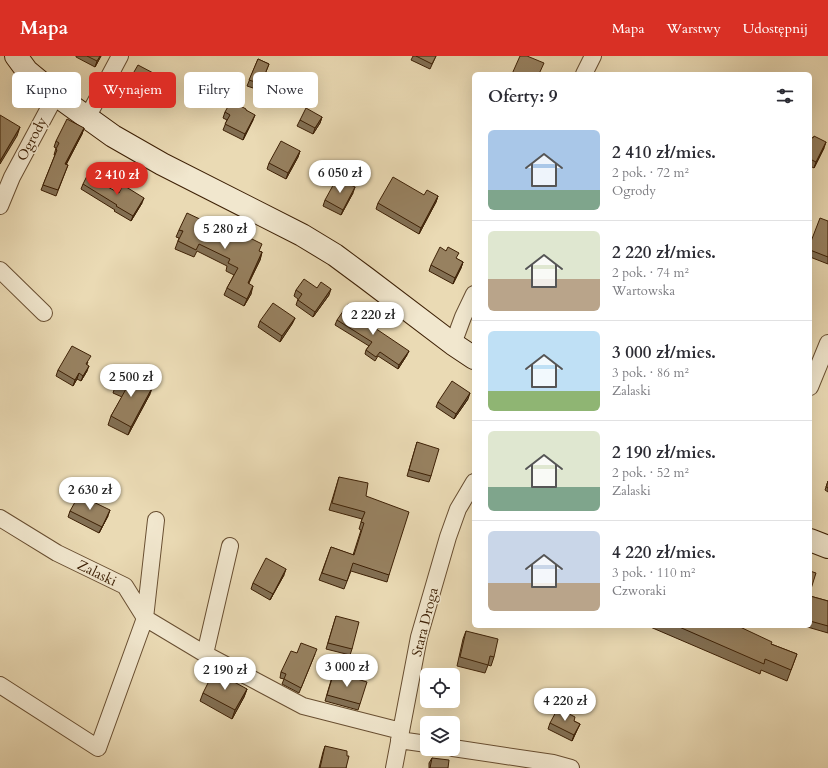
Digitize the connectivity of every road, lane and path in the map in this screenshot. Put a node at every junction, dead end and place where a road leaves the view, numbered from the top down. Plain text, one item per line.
1 (16, 56) edge
2 (120, 56) edge
3 (593, 56) edge
4 (28, 72) edge
5 (585, 72) edge
6 (49, 108) edge
7 (74, 108) edge
8 (87, 118) junction
9 (0, 206) edge
10 (0, 270) edge
11 (472, 298) edge
12 (44, 313) dead end
13 (828, 343) edge
14 (453, 344) junction
15 (472, 357) edge
16 (812, 382) edge
17 (472, 485) edge
18 (0, 518) edge
19 (156, 520) dead end
20 (812, 541) edge
21 (230, 546) dead end
22 (828, 547) edge
23 (145, 618) junction
24 (205, 654) junction
25 (0, 685) edge
26 (400, 735) junction
27 (420, 742) edge
28 (460, 749) edge
29 (394, 768) edge
30 (571, 768) edge

1 - 4 street
2 - 8 street
3 - 5 street
6 - 9 street, Ogrody
7 - 8 street
8 - 14 street
10 - 12 street
11 - 14 street
13 - 16 street
14 - 15 street
17 - 26 street, Stara Droga
18 - 23 street, Zalaski
19 - 23 street
20 - 22 street
21 - 24 street
23 - 24 street, Zalaski
23 - 25 street
24 - 26 street, Zalaski
26 - 27 street, Zalaski
26 - 29 street, Stara Droga
28 - 30 street

